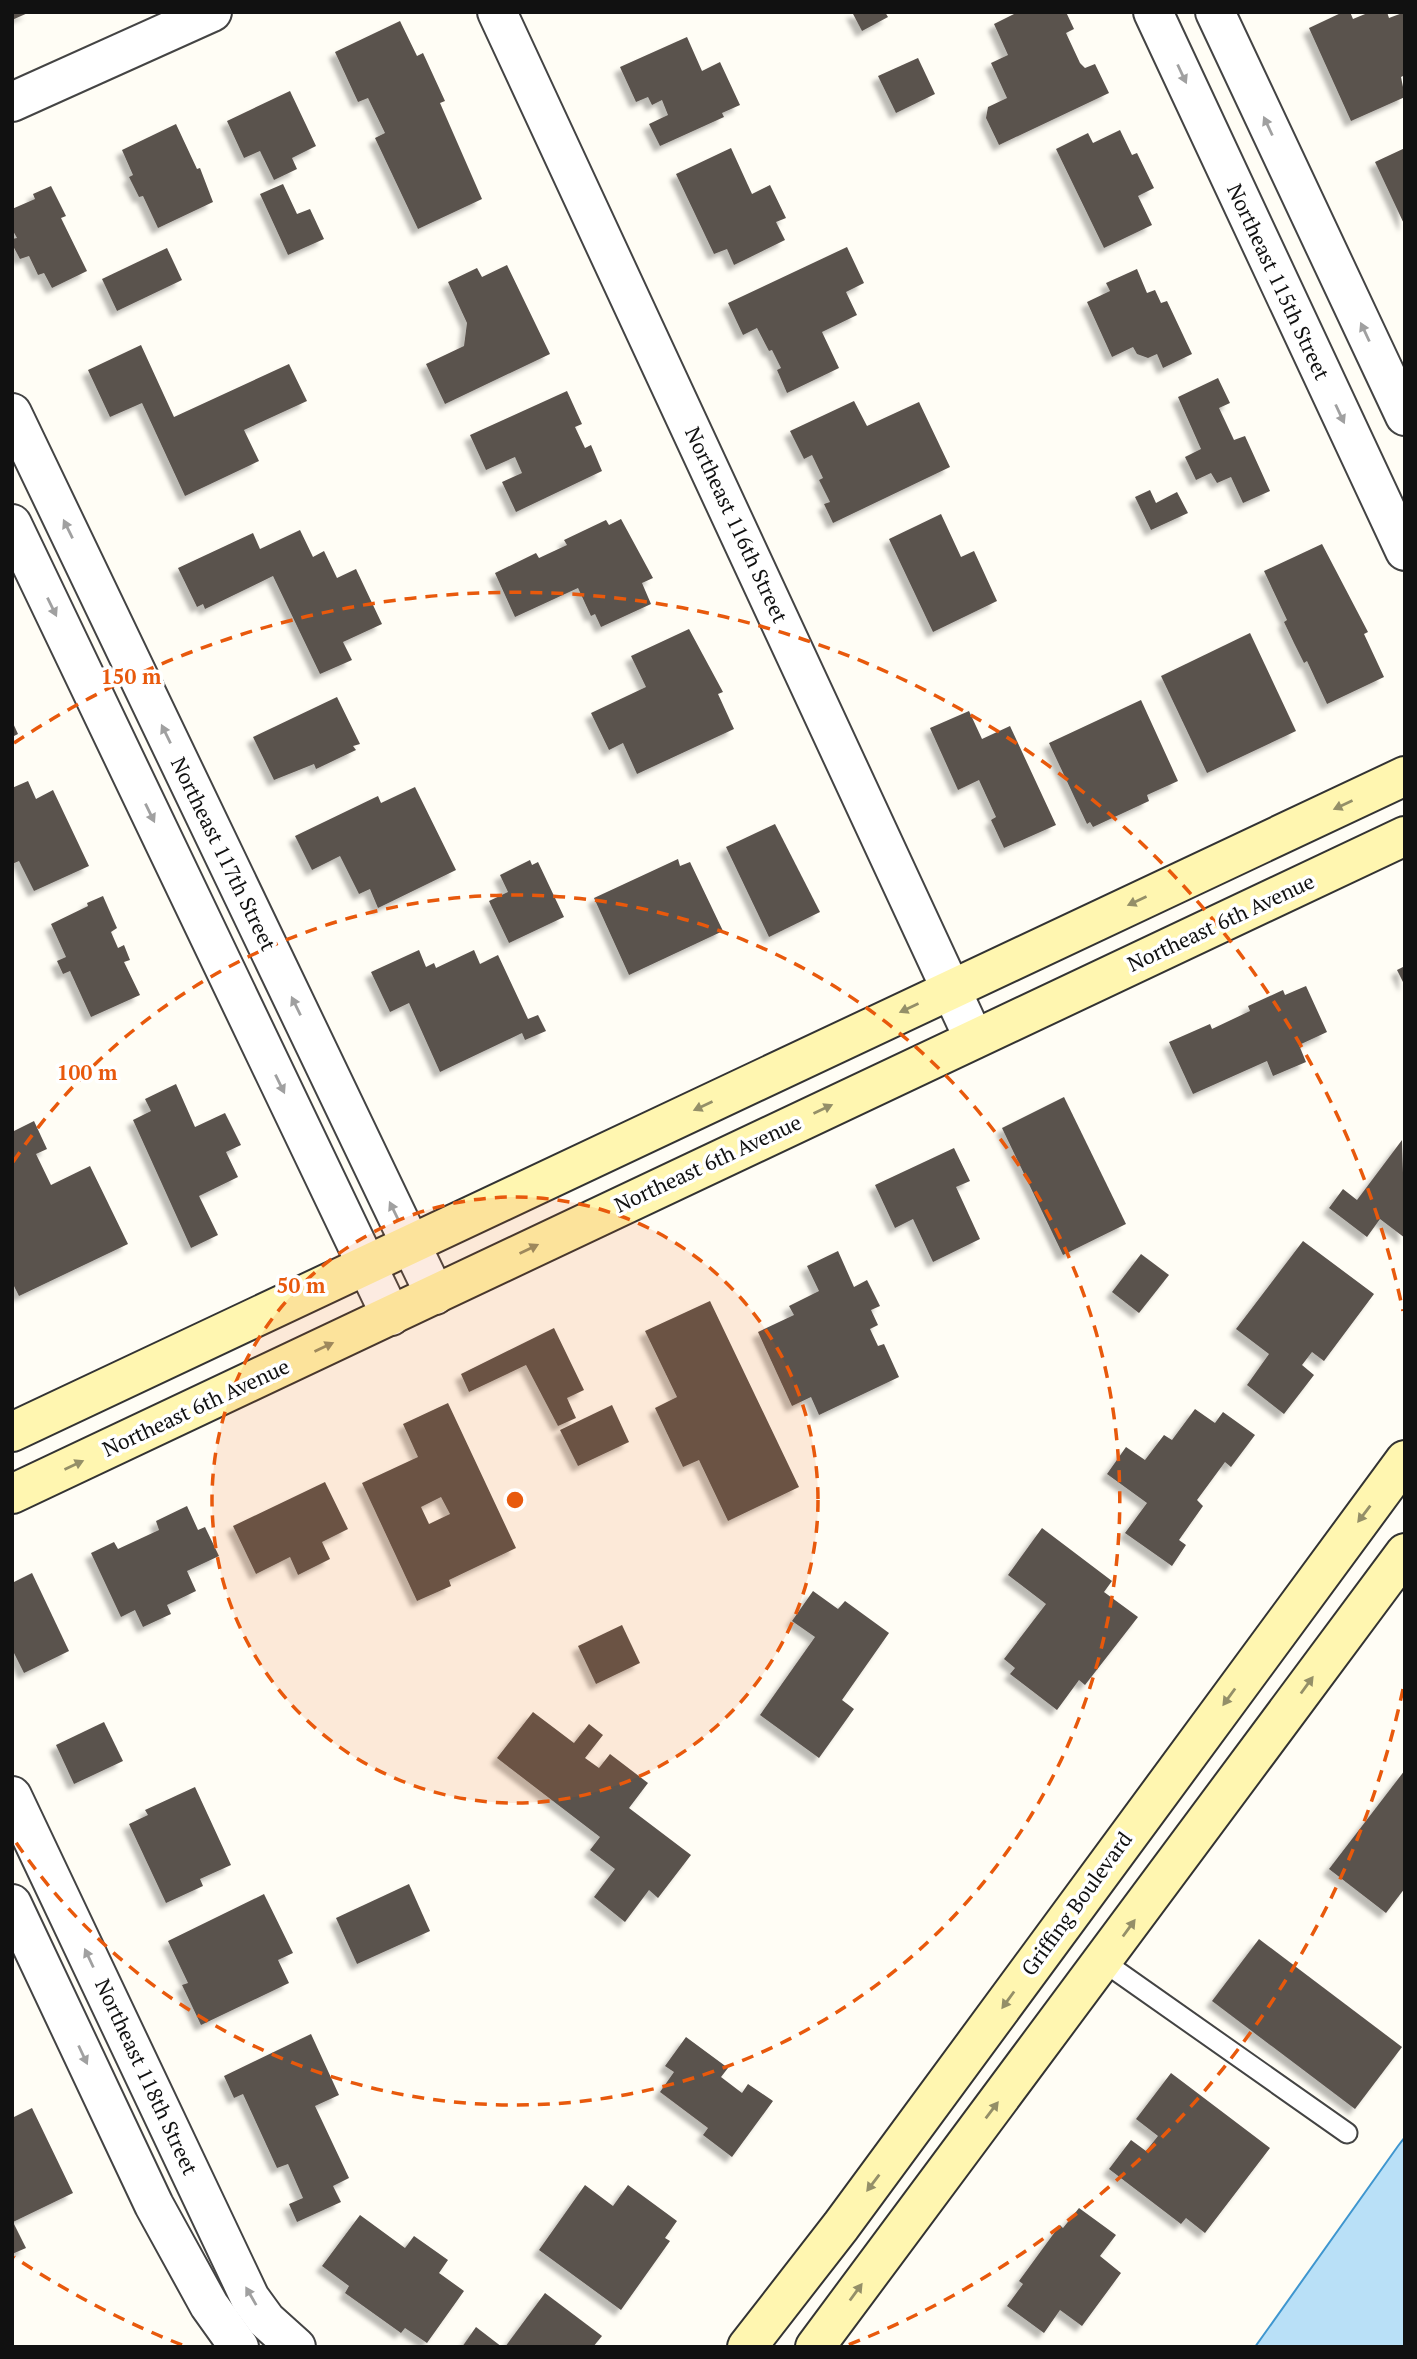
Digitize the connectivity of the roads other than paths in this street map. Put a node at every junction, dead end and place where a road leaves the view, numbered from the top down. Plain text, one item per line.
1 (212, 12) edge
2 (497, 12) edge
3 (1153, 12) edge
4 (1215, 12) edge
5 (12, 102) edge
6 (12, 413) edge
7 (1405, 416) edge
8 (12, 524) edge
9 (1405, 551) edge
10 (1405, 776) edge
11 (1405, 836) edge
12 (951, 988) junction
13 (974, 1039) junction
14 (410, 1244) junction
15 (367, 1265) junction
16 (435, 1295) junction
17 (390, 1316) junction
18 (12, 1432) edge
19 (1405, 1460) edge
20 (12, 1494) edge
21 (1405, 1553) edge
22 (12, 1796) edge
23 (12, 1904) edge
24 (1104, 1962) junction
25 (1347, 2133) dead end
26 (239, 2347) edge
27 (296, 2347) edge
28 (747, 2347) edge
29 (816, 2347) edge

1 - 5 street
2 - 12 street, Northeast 116th Street
3 -> 9 street, Northeast 115th Street
7 -> 4 street
14 -> 6 street, Northeast 117th Street
8 -> 15 street
10 -> 12 main road
11 - 13 main road, Northeast 6th Avenue
12 - 13 street, Northeast 116th Street
12 -> 14 main road
16 -> 13 main road, Northeast 6th Avenue
14 - 15 main road
14 - 16 street, Northeast 117th Street
15 - 17 street
15 - 18 main road
16 - 17 main road, Northeast 6th Avenue
20 -> 17 main road, Northeast 6th Avenue
19 -> 28 main road, Griffing Boulevard
24 -> 21 main road
27 -> 22 street, Northeast 118th Street
23 -> 26 street
24 - 25 lane
29 -> 24 main road

